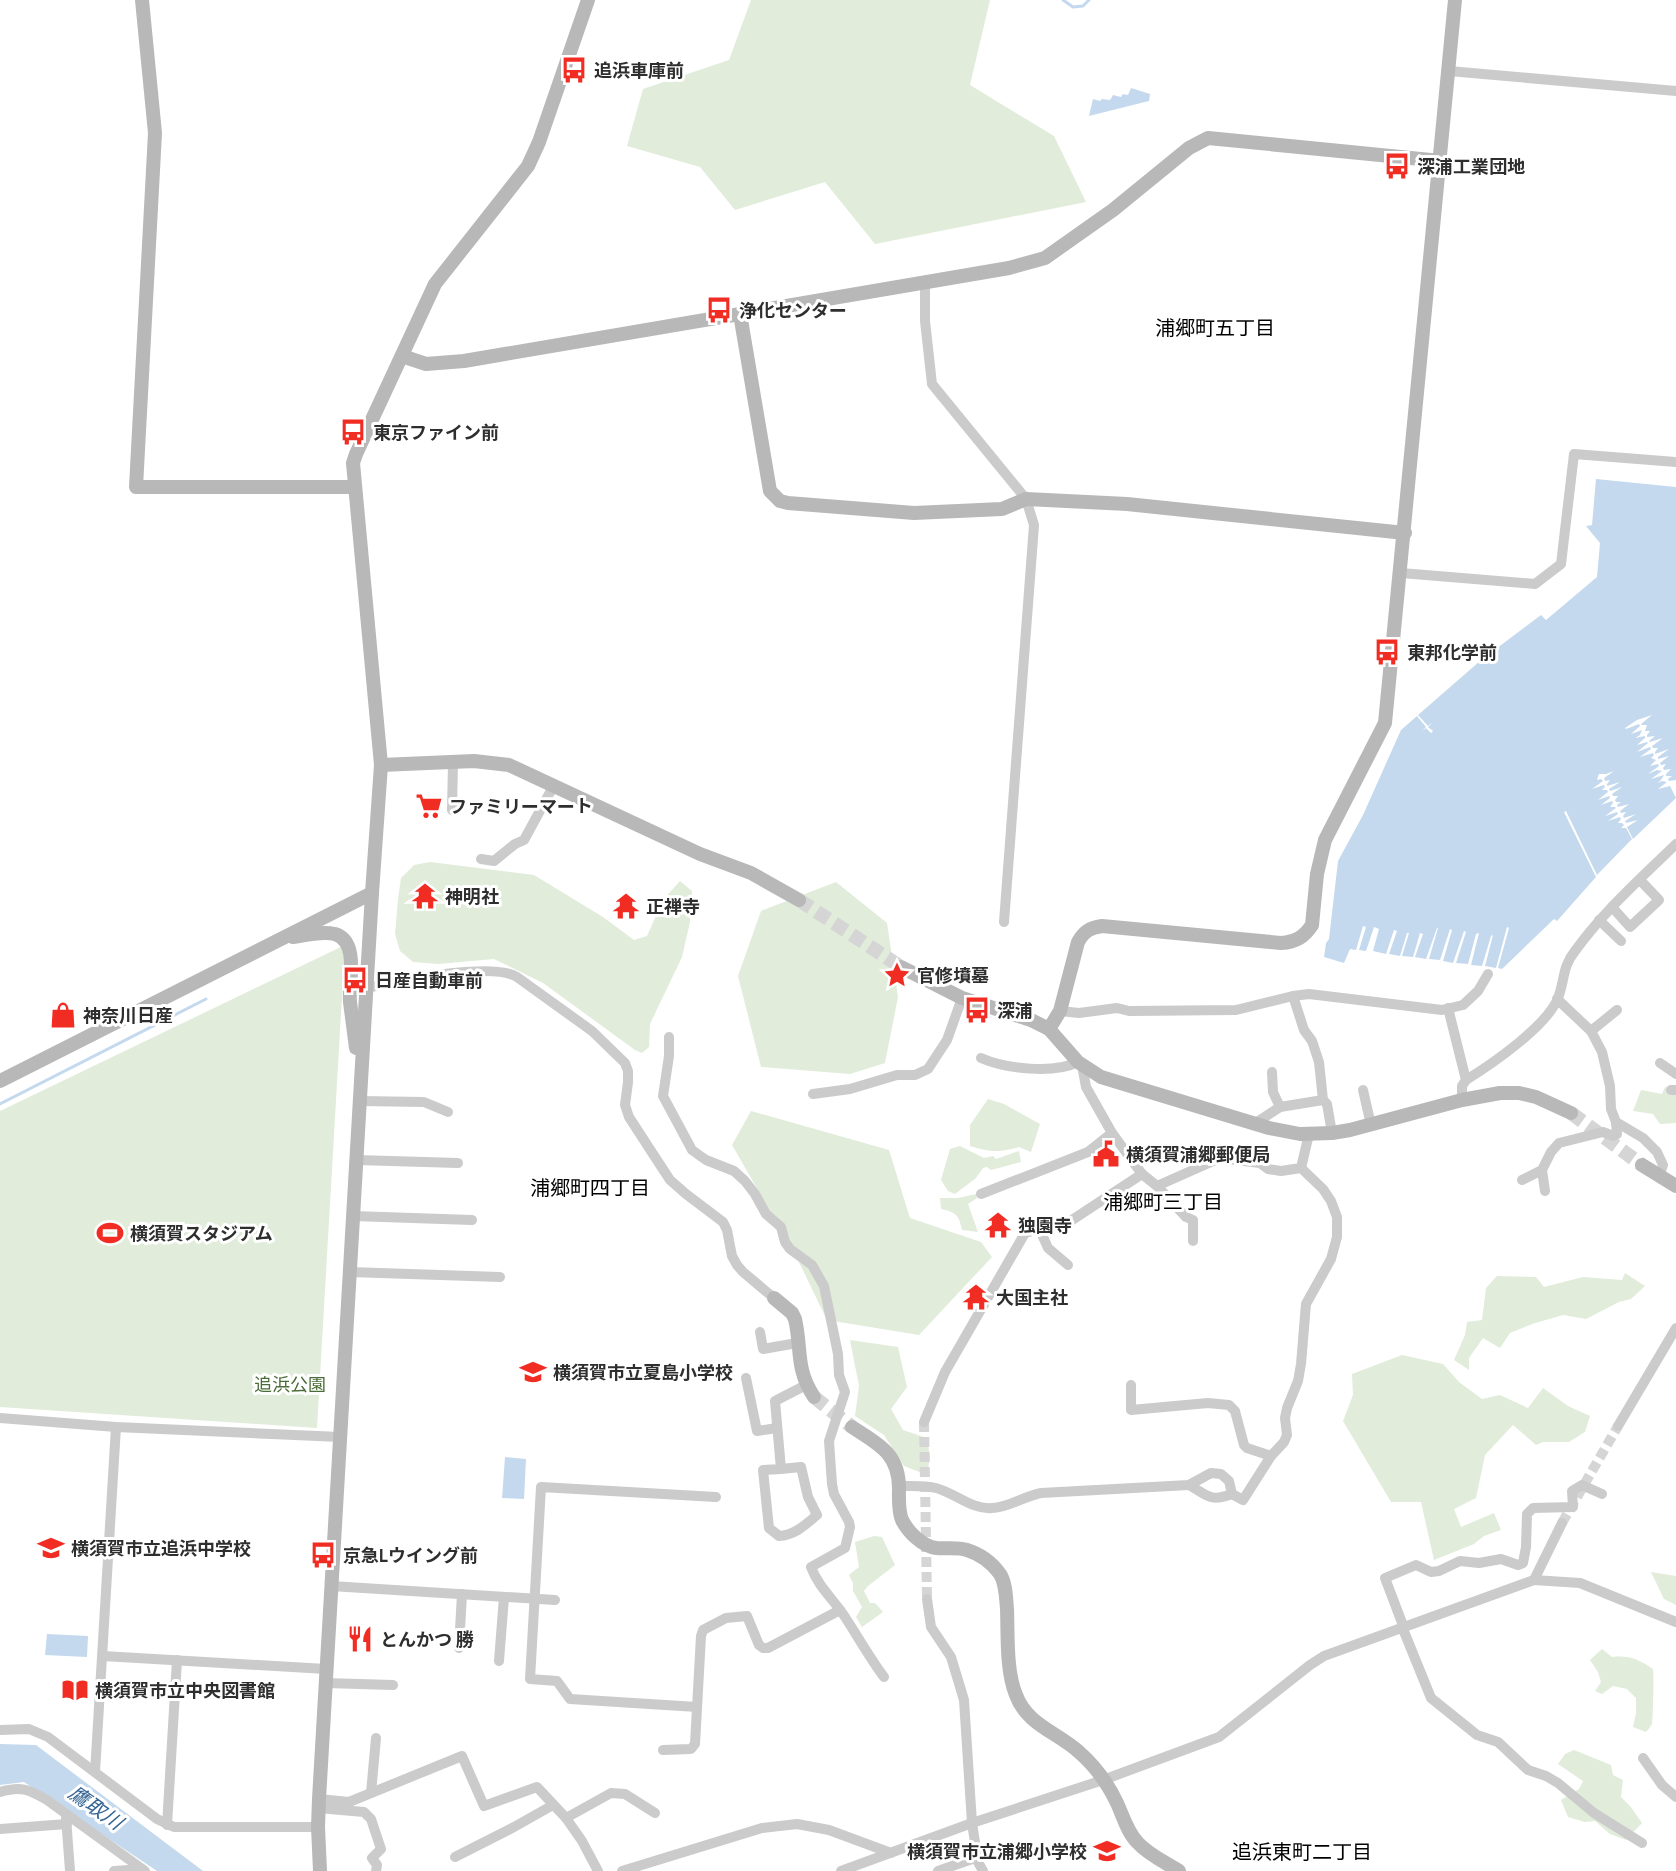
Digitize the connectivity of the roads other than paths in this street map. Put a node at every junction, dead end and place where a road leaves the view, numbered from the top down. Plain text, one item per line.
1 (142, 0) edge
2 (588, 0) edge
3 (1455, 0) edge
4 (1449, 70) junction
5 (1676, 91) edge
6 (1441, 162) junction
7 (925, 282) junction
8 (740, 314) junction
9 (402, 356) junction
10 (1676, 462) edge
11 (355, 487) junction
12 (1026, 499) junction
13 (1405, 533) junction
14 (1401, 573) junction
15 (453, 763) junction
16 (381, 765) junction
17 (554, 785) junction
18 (452, 810) dead end
19 (1676, 844) edge
20 (481, 859) dead end
21 (1640, 880) junction
22 (372, 893) junction
23 (799, 900) tunnel mouth
24 (1612, 907) junction
25 (1599, 920) junction
26 (1004, 922) dead end
27 (282, 938) junction
28 (1621, 941) dead end
29 (901, 967) tunnel mouth
30 (1488, 974) dead end
31 (366, 988) junction
32 (1293, 996) junction
33 (963, 998) junction
34 (1557, 999) junction
35 (1448, 1008) junction
36 (1617, 1010) dead end
37 (1060, 1011) junction
38 (1049, 1029) junction
39 (1591, 1031) junction
40 (669, 1037) dead end
41 (981, 1058) dead end
42 (1080, 1063) junction
43 (1660, 1063) dead end
44 (1272, 1072) dead end
45 (1676, 1074) edge
46 (0, 1080) edge
47 (361, 1080) junction
48 (1466, 1080) junction
49 (1363, 1090) dead end
50 (813, 1094) dead end
51 (1323, 1100) junction
52 (1462, 1100) junction
53 (360, 1101) junction
54 (1280, 1107) junction
55 (448, 1112) dead end
56 (1571, 1113) tunnel mouth
57 (1616, 1122) junction
58 (1254, 1124) junction
59 (1371, 1125) junction
60 (1112, 1133) junction
61 (1332, 1133) junction
62 (1309, 1134) junction
63 (357, 1160) junction
64 (458, 1163) dead end
65 (1642, 1166) tunnel mouth
66 (1301, 1168) junction
67 (1542, 1170) junction
68 (1142, 1174) junction
69 (1659, 1176) junction
70 (1522, 1180) dead end
71 (1157, 1186) junction
72 (1676, 1186) edge
73 (1545, 1191) dead end
74 (981, 1194) dead end
75 (353, 1216) junction
76 (472, 1220) dead end
77 (1040, 1230) junction
78 (1193, 1241) dead end
79 (1068, 1265) dead end
80 (350, 1272) junction
81 (500, 1277) dead end
82 (774, 1298) joint
83 (1676, 1328) edge
84 (760, 1332) dead end
85 (797, 1343) junction
86 (746, 1378) dead end
87 (1131, 1385) dead end
88 (810, 1391) joint
89 (0, 1418) edge
90 (924, 1422) tunnel mouth
91 (1618, 1426) tunnel mouth
92 (116, 1427) junction
93 (852, 1427) tunnel mouth
94 (777, 1428) junction
95 (340, 1437) junction
96 (1271, 1456) junction
97 (782, 1469) junction
98 (1189, 1485) junction
99 (899, 1486) junction
100 (1232, 1494) junction
101 (1602, 1494) dead end
102 (716, 1497) dead end
103 (1562, 1523) tunnel mouth
104 (1534, 1580) junction
105 (331, 1586) junction
106 (462, 1594) junction
107 (504, 1597) junction
108 (535, 1599) junction
109 (927, 1599) tunnel mouth
110 (555, 1600) dead end
111 (840, 1610) junction
112 (1676, 1622) edge
113 (1404, 1628) junction
114 (459, 1648) dead end
115 (103, 1656) junction
116 (177, 1660) junction
117 (499, 1661) dead end
118 (326, 1676) junction
119 (884, 1677) dead end
120 (393, 1685) dead end
121 (697, 1707) junction
122 (0, 1730) edge
123 (376, 1738) dead end
124 (663, 1750) dead end
125 (1643, 1758) dead end
126 (95, 1772) junction
127 (1103, 1780) junction
128 (0, 1792) edge
129 (371, 1793) junction
130 (1676, 1797) edge
131 (318, 1804) junction
132 (553, 1805) junction
133 (655, 1813) dead end
134 (566, 1818) junction
135 (66, 1819) junction
136 (972, 1823) junction
137 (167, 1825) junction
138 (318, 1827) junction
139 (0, 1829) edge
140 (1642, 1843) dead end
141 (891, 1853) junction
142 (455, 1857) dead end
143 (978, 1857) junction
144 (143, 1870) edge
145 (70, 1871) edge
146 (114, 1871) edge
147 (320, 1871) edge
148 (376, 1871) edge
149 (598, 1871) edge
150 (622, 1871) edge
151 (841, 1871) edge
152 (938, 1871) edge
153 (983, 1871) edge
154 (1179, 1871) edge

1 - 11 street
2 - 9 street
3 - 4 street
4 - 5 street
4 - 6 street
6 - 7 street
6 - 13 street
7 - 8 street
7 - 12 street
8 - 9 street
8 - 12 street
9 - 11 street
10 - 14 street
11 - 16 street
12 - 13 street
12 - 26 street
13 - 14 street
14 - 37 street
15 - 16 street
15 - 17 street
15 - 18 street
16 - 22 street
17 - 20 street
17 - 23 street
19 - 21 street
21 - 24 street
21 - 24 street
22 - 27 street
22 - 31 street
24 - 25 street
25 - 28 street
25 - 34 street
27 - 46 street
27 - 47 street
29 - 33 street
30 - 35 street
31 - 47 street
31 - 82 street
32 - 35 street
32 - 37 street
32 - 51 street
33 - 38 street
33 - 50 street
34 - 39 street
34 - 48 street
35 - 48 street
36 - 39 street
37 - 38 street
38 - 42 street
39 - 57 street
40 - 111 street
41 - 42 street
42 - 58 street
42 - 60 street
43 - 45 street
44 - 54 street
47 - 53 street
48 - 52 street
49 - 59 street
51 - 54 street
51 - 61 street
52 - 56 street
52 - 59 street
53 - 55 street
53 - 63 street
54 - 58 street
57 - 67 street
57 - 69 street
58 - 62 street
59 - 61 street
60 - 68 street
60 - 74 street
61 - 62 street
62 - 66 street
63 - 64 street
63 - 75 street
65 - 69 street
66 - 71 street
66 - 96 street
67 - 70 street
67 - 73 street
68 - 71 street
68 - 77 street
69 - 72 street
71 - 78 street
75 - 76 street
75 - 80 street
77 - 79 street
77 - 90 street
80 - 81 street
80 - 95 street
82 - 85 street
83 - 91 street
84 - 85 street
85 - 88 street
86 - 94 street
87 - 96 street
88 - 94 street
89 - 92 street
92 - 95 street
92 - 115 street
93 - 99 street
94 - 97 street
95 - 105 street
96 - 100 street
97 - 97 street
98 - 99 street
98 - 100 street
98 - 100 street
99 - 127 street
101 - 113 street
102 - 108 street
103 - 104 street
104 - 112 street
104 - 113 street
105 - 106 street
105 - 118 street
106 - 107 street
106 - 114 street
107 - 108 street
107 - 117 street
108 - 110 street
108 - 121 street
109 - 136 street
111 - 119 street
111 - 121 street
113 - 127 street
113 - 140 street
115 - 116 street
115 - 126 street
116 - 118 street
116 - 137 street
118 - 120 street
118 - 131 street
121 - 124 street
122 - 126 street
123 - 129 street
125 - 130 street
126 - 137 street
127 - 136 street
127 - 154 street
128 - 135 street
129 - 131 street
129 - 132 street
131 - 138 street
131 - 148 street
132 - 134 street
132 - 142 street
133 - 134 street
134 - 149 street
135 - 139 street
135 - 144 street
135 - 145 street
136 - 141 street
136 - 143 street
137 - 138 street
138 - 147 street
141 - 150 street
141 - 151 street
143 - 152 street
143 - 153 street
144 - 146 street

